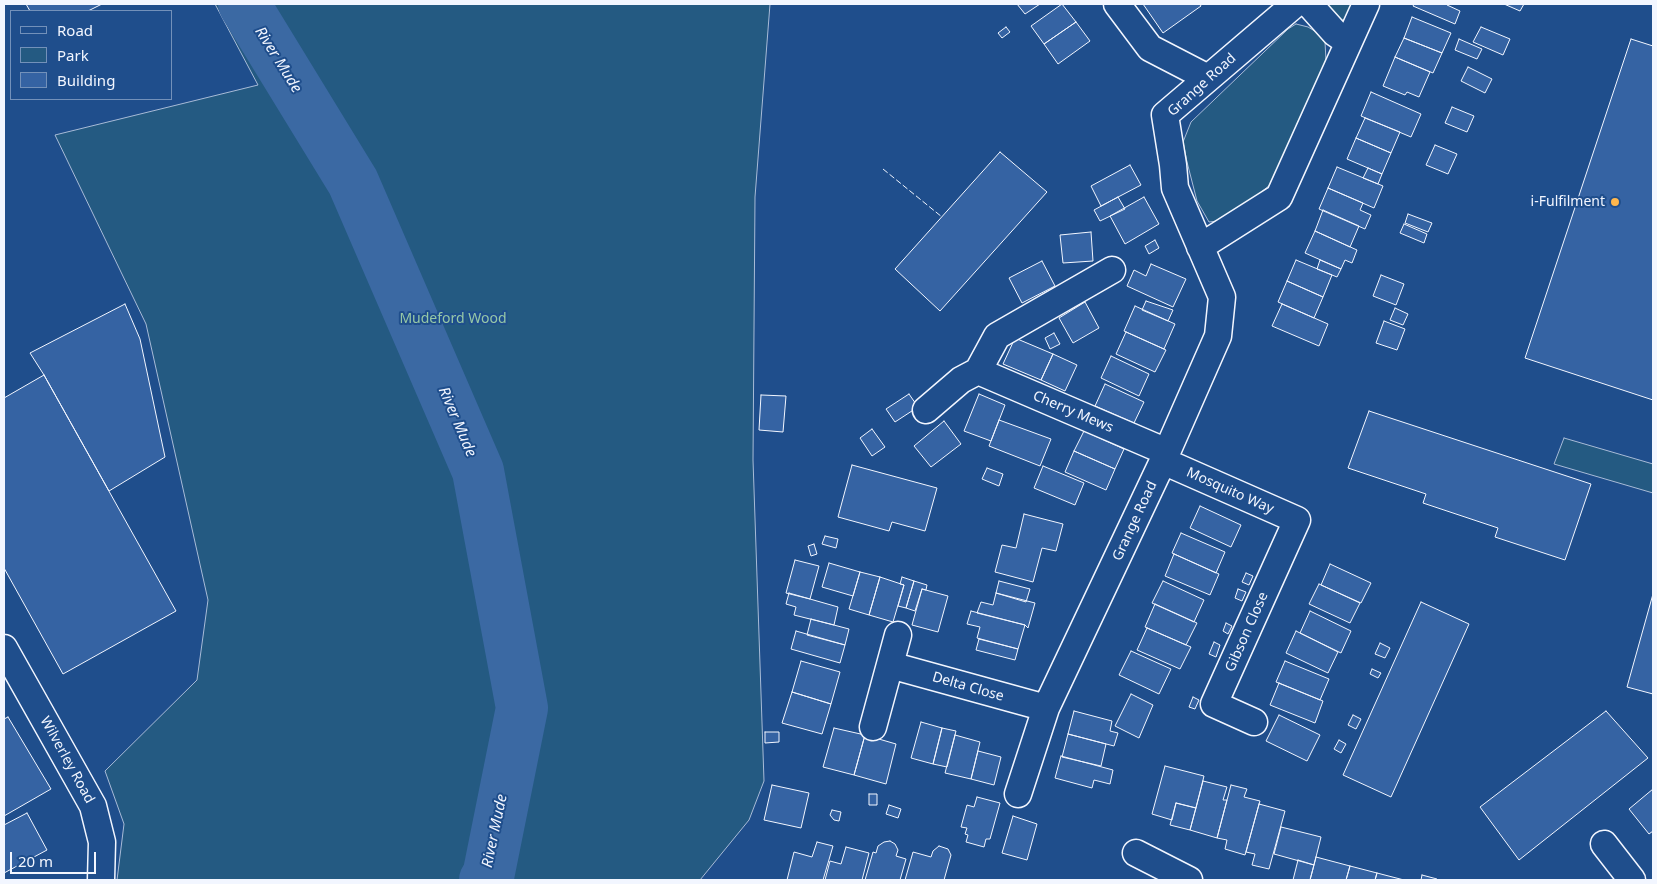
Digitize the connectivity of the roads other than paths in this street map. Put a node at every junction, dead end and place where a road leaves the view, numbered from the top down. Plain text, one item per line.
1 (1117, 4) edge
2 (1295, 4) edge
3 (1308, 4) edge
4 (1366, 4) edge
5 (1348, 42) junction
6 (1208, 78) junction
7 (1200, 247) junction
8 (1112, 270) dead end
9 (978, 371) junction
10 (926, 410) dead end
11 (1165, 457) junction
12 (1296, 520) joint
13 (898, 635) dead end
14 (4, 648) edge
15 (890, 665) junction
16 (1046, 708) junction
17 (1254, 722) dead end
18 (873, 727) dead end
19 (1018, 794) dead end
20 (1604, 844) dead end
21 (1136, 854) dead end
22 (101, 880) edge
23 (1190, 880) edge
24 (1632, 880) edge

1 - 6 street
2 - 6 street, Grange Road
3 - 5 street
4 - 5 street
5 - 7 street
6 - 7 street, Grange Road
7 - 11 street, Grange Road
8 - 9 street
9 - 10 street
9 - 11 street, Cherry Mews
11 - 12 street, Mosquito Way
11 - 16 street, Grange Road
12 - 17 street, Gibson Close
13 - 15 street
14 - 22 street, Wilverley Road
15 - 16 street, Delta Close
15 - 18 street
16 - 19 street, Grange Road
20 - 24 street
21 - 23 street

